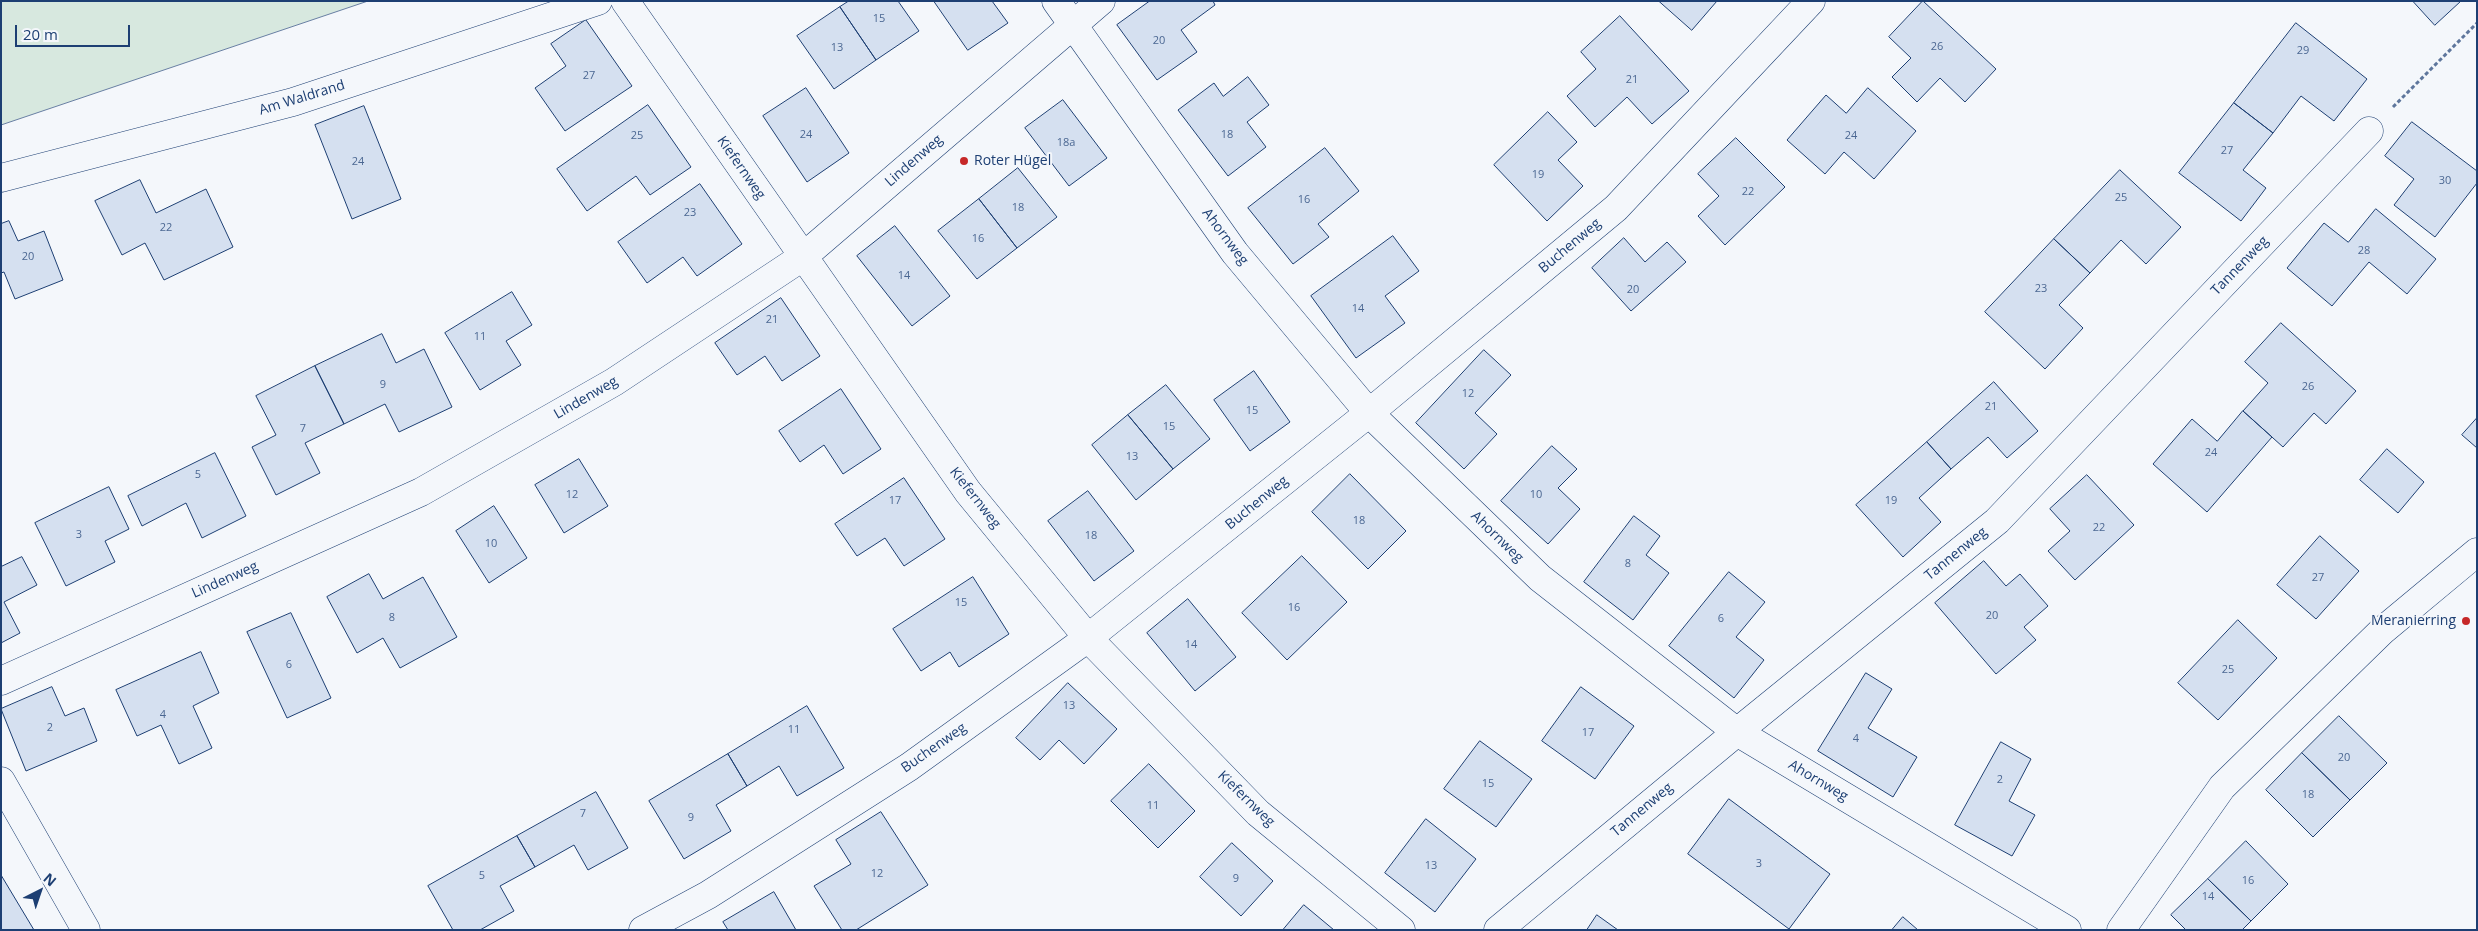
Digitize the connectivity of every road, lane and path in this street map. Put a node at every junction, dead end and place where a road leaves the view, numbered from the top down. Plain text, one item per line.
1 (598, 1) edge
2 (625, 1) edge
3 (1056, 1) edge
4 (1101, 1) edge
5 (1811, 1) edge
6 (2477, 23) edge
7 (1072, 25) junction
8 (2369, 131) joint
9 (1, 178) edge
10 (804, 256) junction
11 (1369, 413) junction
12 (2477, 552) edge
13 (1088, 638) junction
14 (1, 681) edge
15 (1737, 732) junction
16 (1, 781) edge
17 (86, 930) edge
18 (643, 930) edge
19 (1401, 930) edge
20 (1498, 930) edge
21 (2067, 930) edge
22 (2120, 930) edge

1 - 9 street, Am Waldrand
2 - 10 street, Kiefernweg
3 - 7 street, Ahornweg
4 - 7 street, Lindenweg
5 - 11 street, Buchenweg
6 - 8 path
7 - 10 street, Lindenweg
7 - 11 street, Ahornweg
8 - 15 street, Tannenweg
10 - 13 street, Kiefernweg
10 - 14 street, Lindenweg
11 - 13 street, Buchenweg
11 - 15 street, Ahornweg
12 - 22 street
13 - 18 street, Buchenweg
13 - 19 street, Kiefernweg
15 - 20 street, Tannenweg
15 - 21 street, Ahornweg
16 - 17 street

